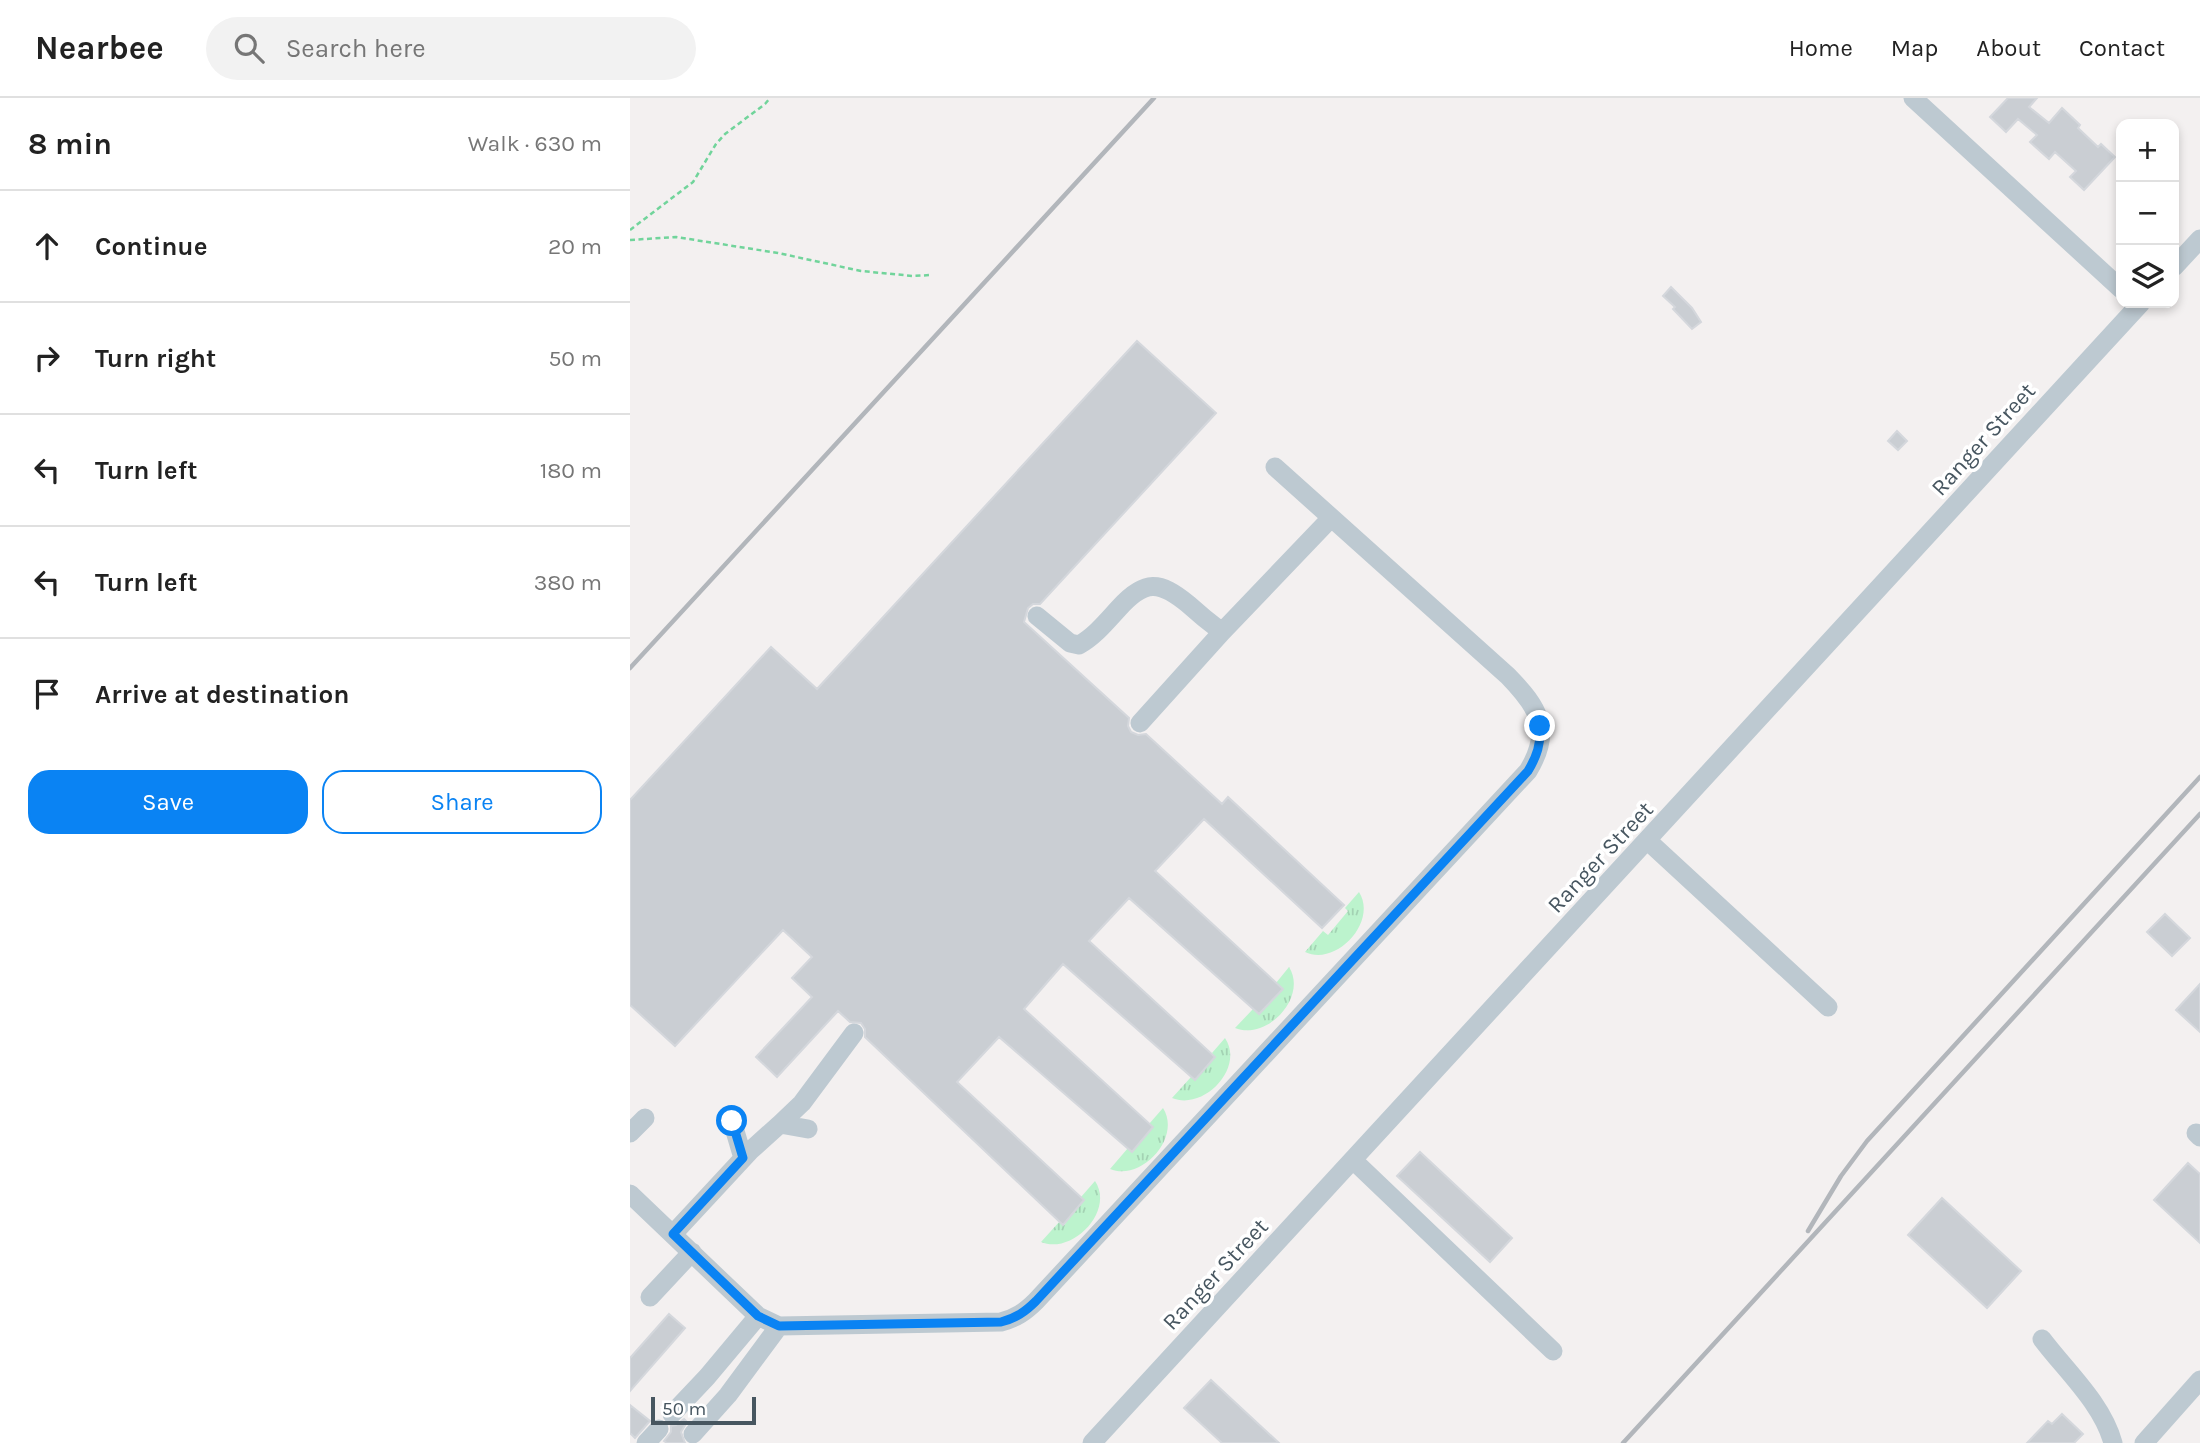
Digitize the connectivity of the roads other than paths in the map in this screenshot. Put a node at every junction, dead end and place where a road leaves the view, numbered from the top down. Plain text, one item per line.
1 (1919, 100) edge
2 (2200, 239) edge
3 (2179, 262) edge
4 (2116, 284) edge
5 (2135, 308) edge
6 (1275, 467) dead end
7 (1331, 518) junction
8 (1037, 616) dead end
9 (1222, 632) junction
10 (1140, 723) dead end
11 (1648, 841) junction
12 (1828, 1007) dead end
13 (854, 1033) dead end
14 (645, 1118) dead end
15 (732, 1121) dead end
16 (780, 1124) junction
17 (808, 1129) dead end
18 (630, 1133) edge
19 (743, 1158) junction
20 (1353, 1160) junction
21 (630, 1194) edge
22 (673, 1234) junction
23 (692, 1252) junction
24 (650, 1297) dead end
25 (758, 1316) junction
26 (779, 1326) junction
27 (2042, 1339) dead end
28 (1553, 1351) dead end
29 (707, 1377) junction
30 (2200, 1380) edge
31 (729, 1395) junction
32 (672, 1414) dead end
33 (693, 1434) dead end
34 (1092, 1443) edge
35 (2113, 1443) edge
36 (2144, 1443) edge

1 - 4 lane
2 - 3 lane
5 - 11 lane, Ranger Street
6 - 7 lane
7 - 9 lane
7 - 26 lane
8 - 9 lane
9 - 10 lane
11 - 12 lane
11 - 20 lane, Ranger Street
13 - 16 lane
14 - 18 lane
15 - 19 lane
16 - 17 lane
16 - 19 lane
19 - 22 lane
20 - 28 lane
20 - 34 lane, Ranger Street
21 - 22 lane
22 - 23 lane
23 - 24 lane
23 - 25 lane
25 - 26 lane
25 - 29 lane
26 - 31 lane
27 - 35 lane
29 - 31 lane
29 - 32 lane
30 - 36 lane
31 - 33 lane

